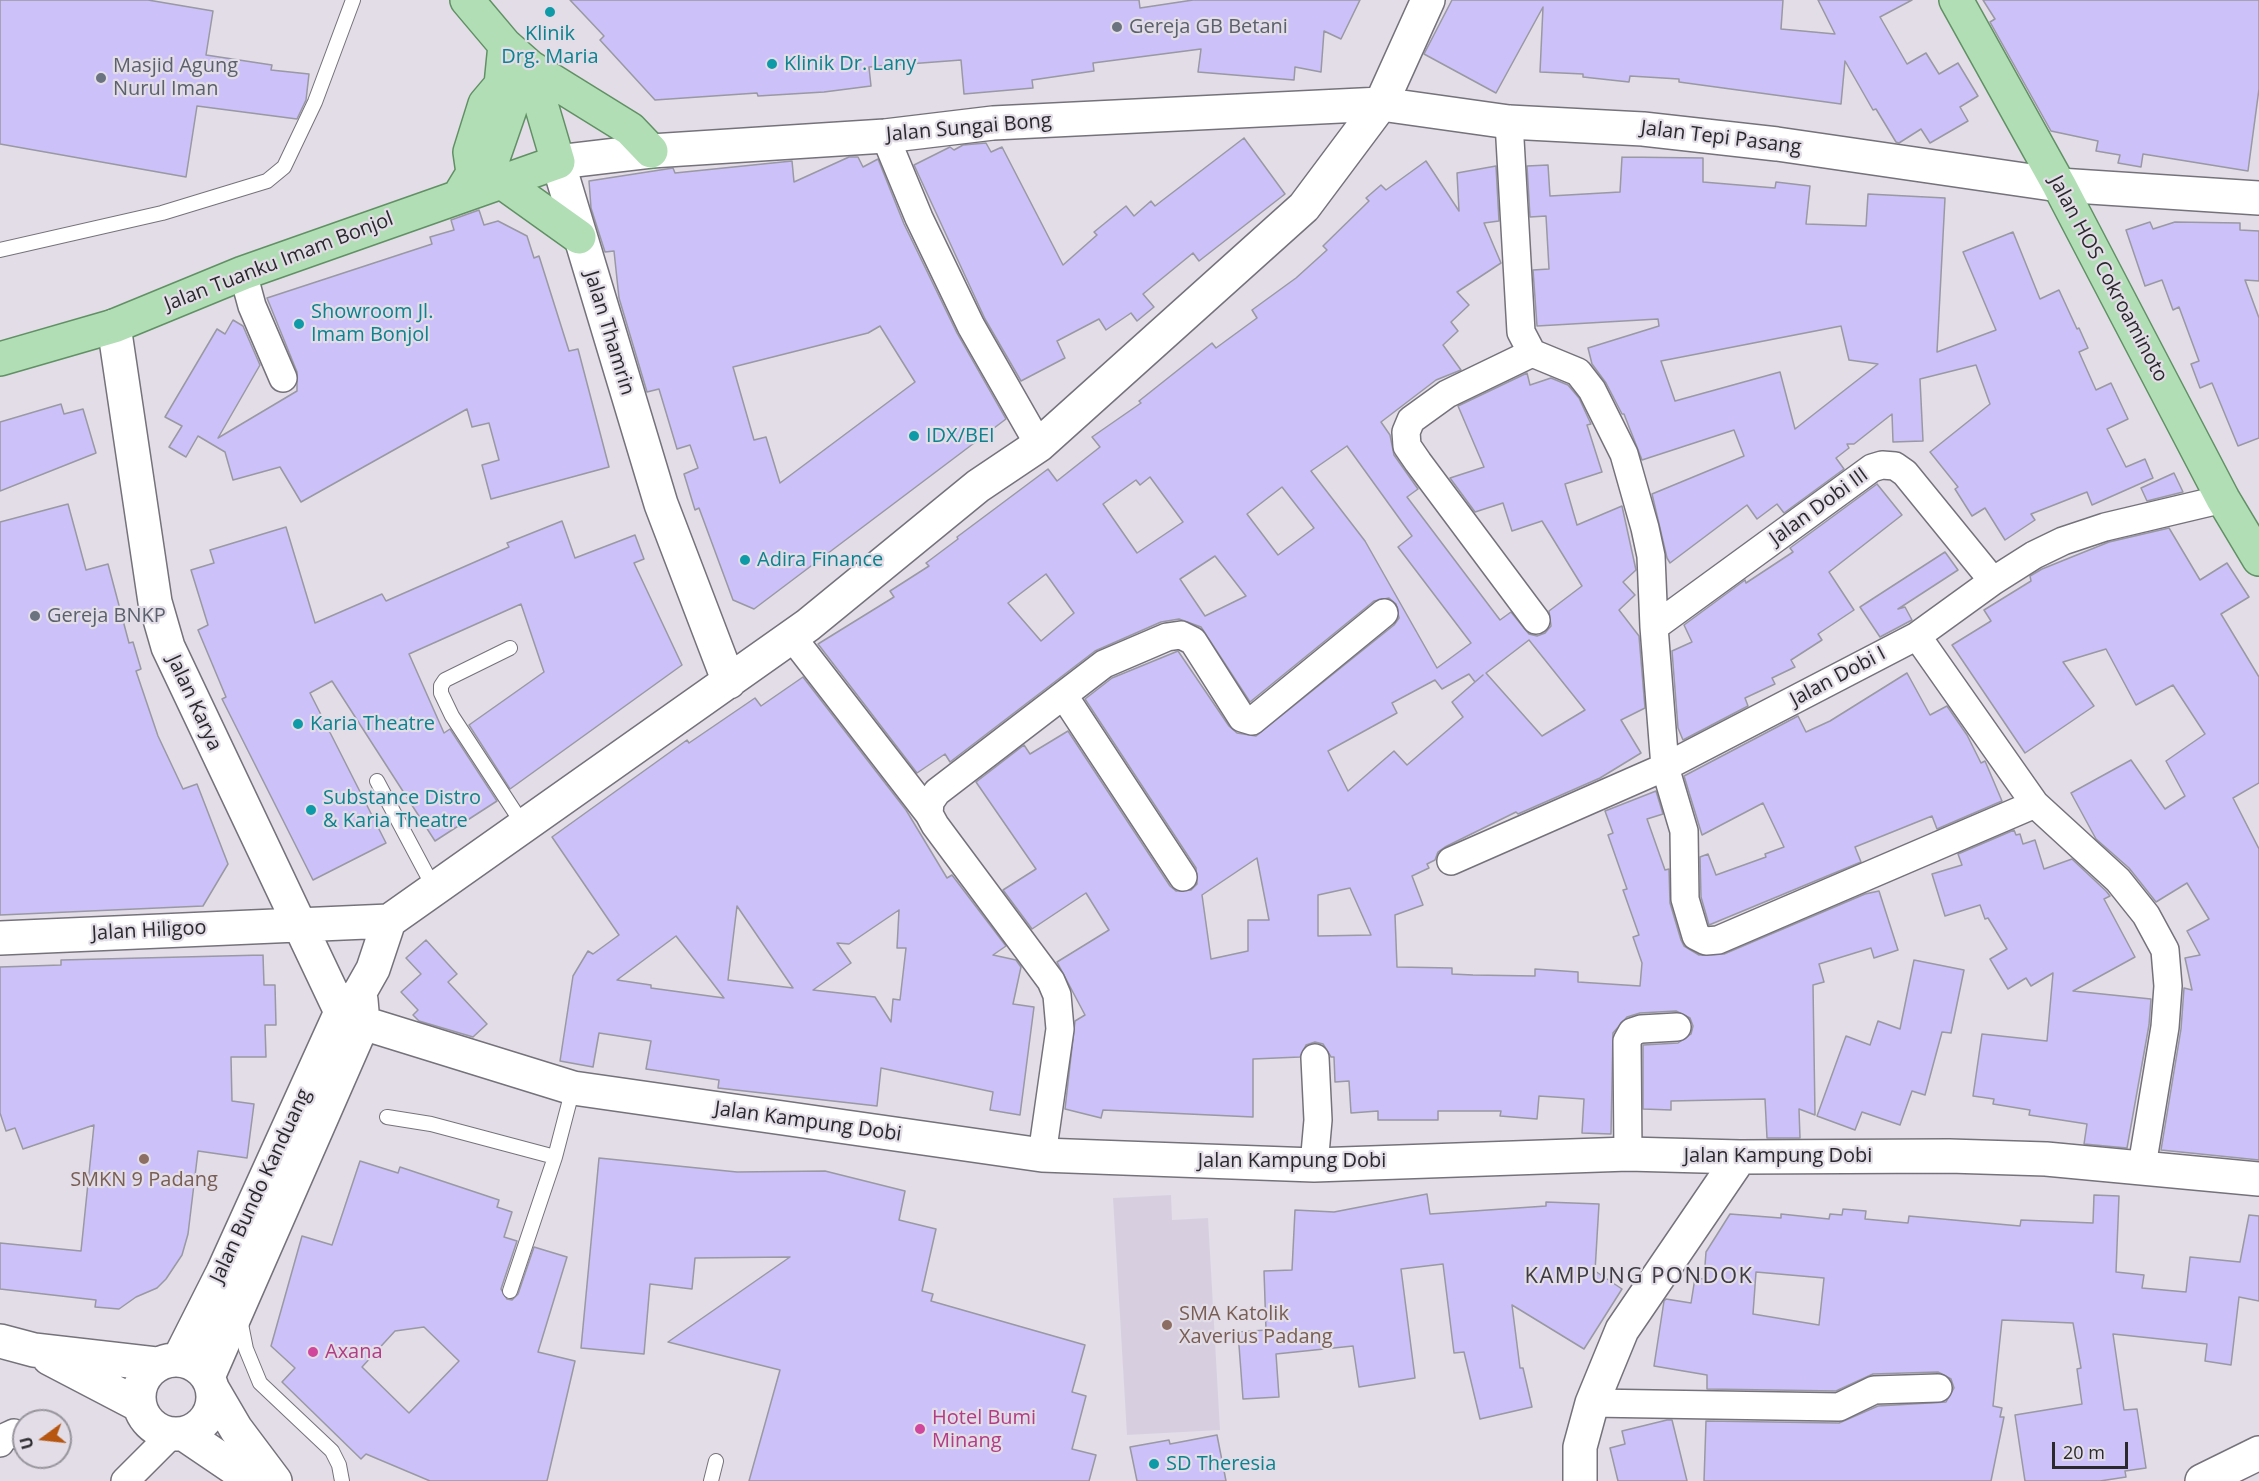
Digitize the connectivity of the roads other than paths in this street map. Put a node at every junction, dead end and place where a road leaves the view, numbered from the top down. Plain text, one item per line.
1 (352, 0) edge
2 (467, 0) edge
3 (1428, 0) edge
4 (1956, 0) edge
5 (505, 45) junction
6 (530, 67) junction
7 (1381, 104) junction
8 (1509, 122) junction
9 (885, 136) junction
10 (651, 151) junction
11 (558, 162) junction
12 (478, 184) junction
13 (2059, 185) junction
14 (2259, 198) edge
15 (579, 237) junction
16 (0, 250) edge
17 (243, 273) junction
18 (114, 326) junction
19 (1532, 353) junction
20 (0, 359) edge
21 (283, 378) dead end
22 (1039, 445) junction
23 (2223, 499) junction
24 (2259, 560) edge
25 (1993, 582) junction
26 (1384, 613) dead end
27 (1536, 620) dead end
28 (1654, 627) junction
29 (1917, 636) junction
30 (792, 637) junction
31 (510, 648) dead end
32 (729, 682) junction
33 (1064, 696) junction
34 (1665, 767) junction
35 (377, 781) dead end
36 (2035, 804) junction
37 (929, 814) junction
38 (524, 826) junction
39 (1450, 861) dead end
40 (1183, 878) dead end
41 (434, 888) junction
42 (389, 921) junction
43 (298, 923) junction
44 (0, 938) edge
45 (355, 1009) junction
46 (1677, 1027) dead end
47 (1315, 1058) dead end
48 (573, 1088) junction
49 (314, 1101) junction
50 (387, 1117) dead end
51 (1628, 1154) junction
52 (1041, 1155) junction
53 (555, 1157) junction
54 (1740, 1157) junction
55 (1314, 1165) junction
56 (2142, 1166) junction
57 (2259, 1179) edge
58 (510, 1291) dead end
59 (238, 1311) junction
60 (0, 1341) edge
61 (34, 1350) junction
62 (168, 1362) junction
63 (210, 1383) junction
64 (1938, 1388) dead end
65 (1592, 1403) junction
66 (139, 1405) junction
67 (12, 1433) edge
68 (178, 1434) junction
69 (0, 1443) edge
70 (2259, 1453) edge
71 (716, 1461) dead end
72 (241, 1477) edge
73 (125, 1481) edge
74 (275, 1481) edge
75 (342, 1481) edge
76 (711, 1481) edge
77 (1580, 1481) edge
78 (2202, 1481) edge

1 - 16 lane
2 - 5 main road
3 - 7 street
4 - 13 main road, Jalan HOS Cokroaminoto
5 - 6 main road
5 - 12 main road
6 - 10 main road
6 - 11 main road, Jalan Thamrin
7 - 8 street, Jalan Tepi Pasang
7 - 9 street, Jalan Sungai Bong
7 - 22 street
8 - 13 street, Jalan Tepi Pasang
8 - 19 street
9 - 10 street, Jalan Sungai Bong
9 - 22 street
10 - 11 street, Jalan Sungai Bong
11 - 12 main road, Jalan Tuanku Imam Bonjol
11 - 15 street, Jalan Thamrin
12 - 15 main road
12 - 17 main road, Jalan Tuanku Imam Bonjol
13 - 14 street, Jalan Tepi Pasang
13 - 23 main road, Jalan HOS Cokroaminoto
15 - 32 street, Jalan Thamrin
17 - 18 main road, Jalan Tuanku Imam Bonjol
17 - 21 street
18 - 20 main road, Jalan Tuanku Imam Bonjol
18 - 43 street, Jalan Karya
19 - 27 street
19 - 28 street
22 - 30 street
23 - 24 main road, Jalan HOS Cokroaminoto
23 - 25 street, Jalan Dobi I
25 - 28 street, Jalan Dobi III
25 - 29 street, Jalan Dobi I
26 - 33 street
28 - 34 street
29 - 34 street, Jalan Dobi I
29 - 36 street
30 - 32 street
30 - 37 street
31 - 38 lane
32 - 38 street
33 - 37 street
33 - 40 street
34 - 36 street
34 - 39 street, Jalan Dobi I
35 - 41 lane
36 - 56 street
37 - 52 street
38 - 41 street
41 - 42 street
42 - 43 street, Jalan Hiligoo
42 - 45 street, Jalan Bundo Kanduang
43 - 44 street, Jalan Hiligoo
43 - 45 street, Jalan Karya
45 - 48 street, Jalan Kampung Dobi
45 - 49 street, Jalan Bundo Kanduang
46 - 51 street
47 - 55 street
48 - 52 street, Jalan Kampung Dobi
48 - 53 lane
49 - 59 street
49 - 62 street, Jalan Bundo Kanduang
50 - 53 lane
51 - 54 street, Jalan Kampung Dobi
51 - 55 street, Jalan Kampung Dobi
52 - 55 street, Jalan Kampung Dobi
53 - 58 lane
54 - 56 street, Jalan Kampung Dobi
54 - 65 street
56 - 57 street, Jalan Kampung Dobi
59 - 63 street
59 - 75 lane
60 - 61 street
61 - 62 street
61 - 66 street
62 - 63 street
62 - 66 street
63 - 68 street
63 - 74 street
64 - 65 street
65 - 77 street
66 - 68 street
67 - 69 street
68 - 72 street
68 - 73 street
70 - 78 street
71 - 76 lane

